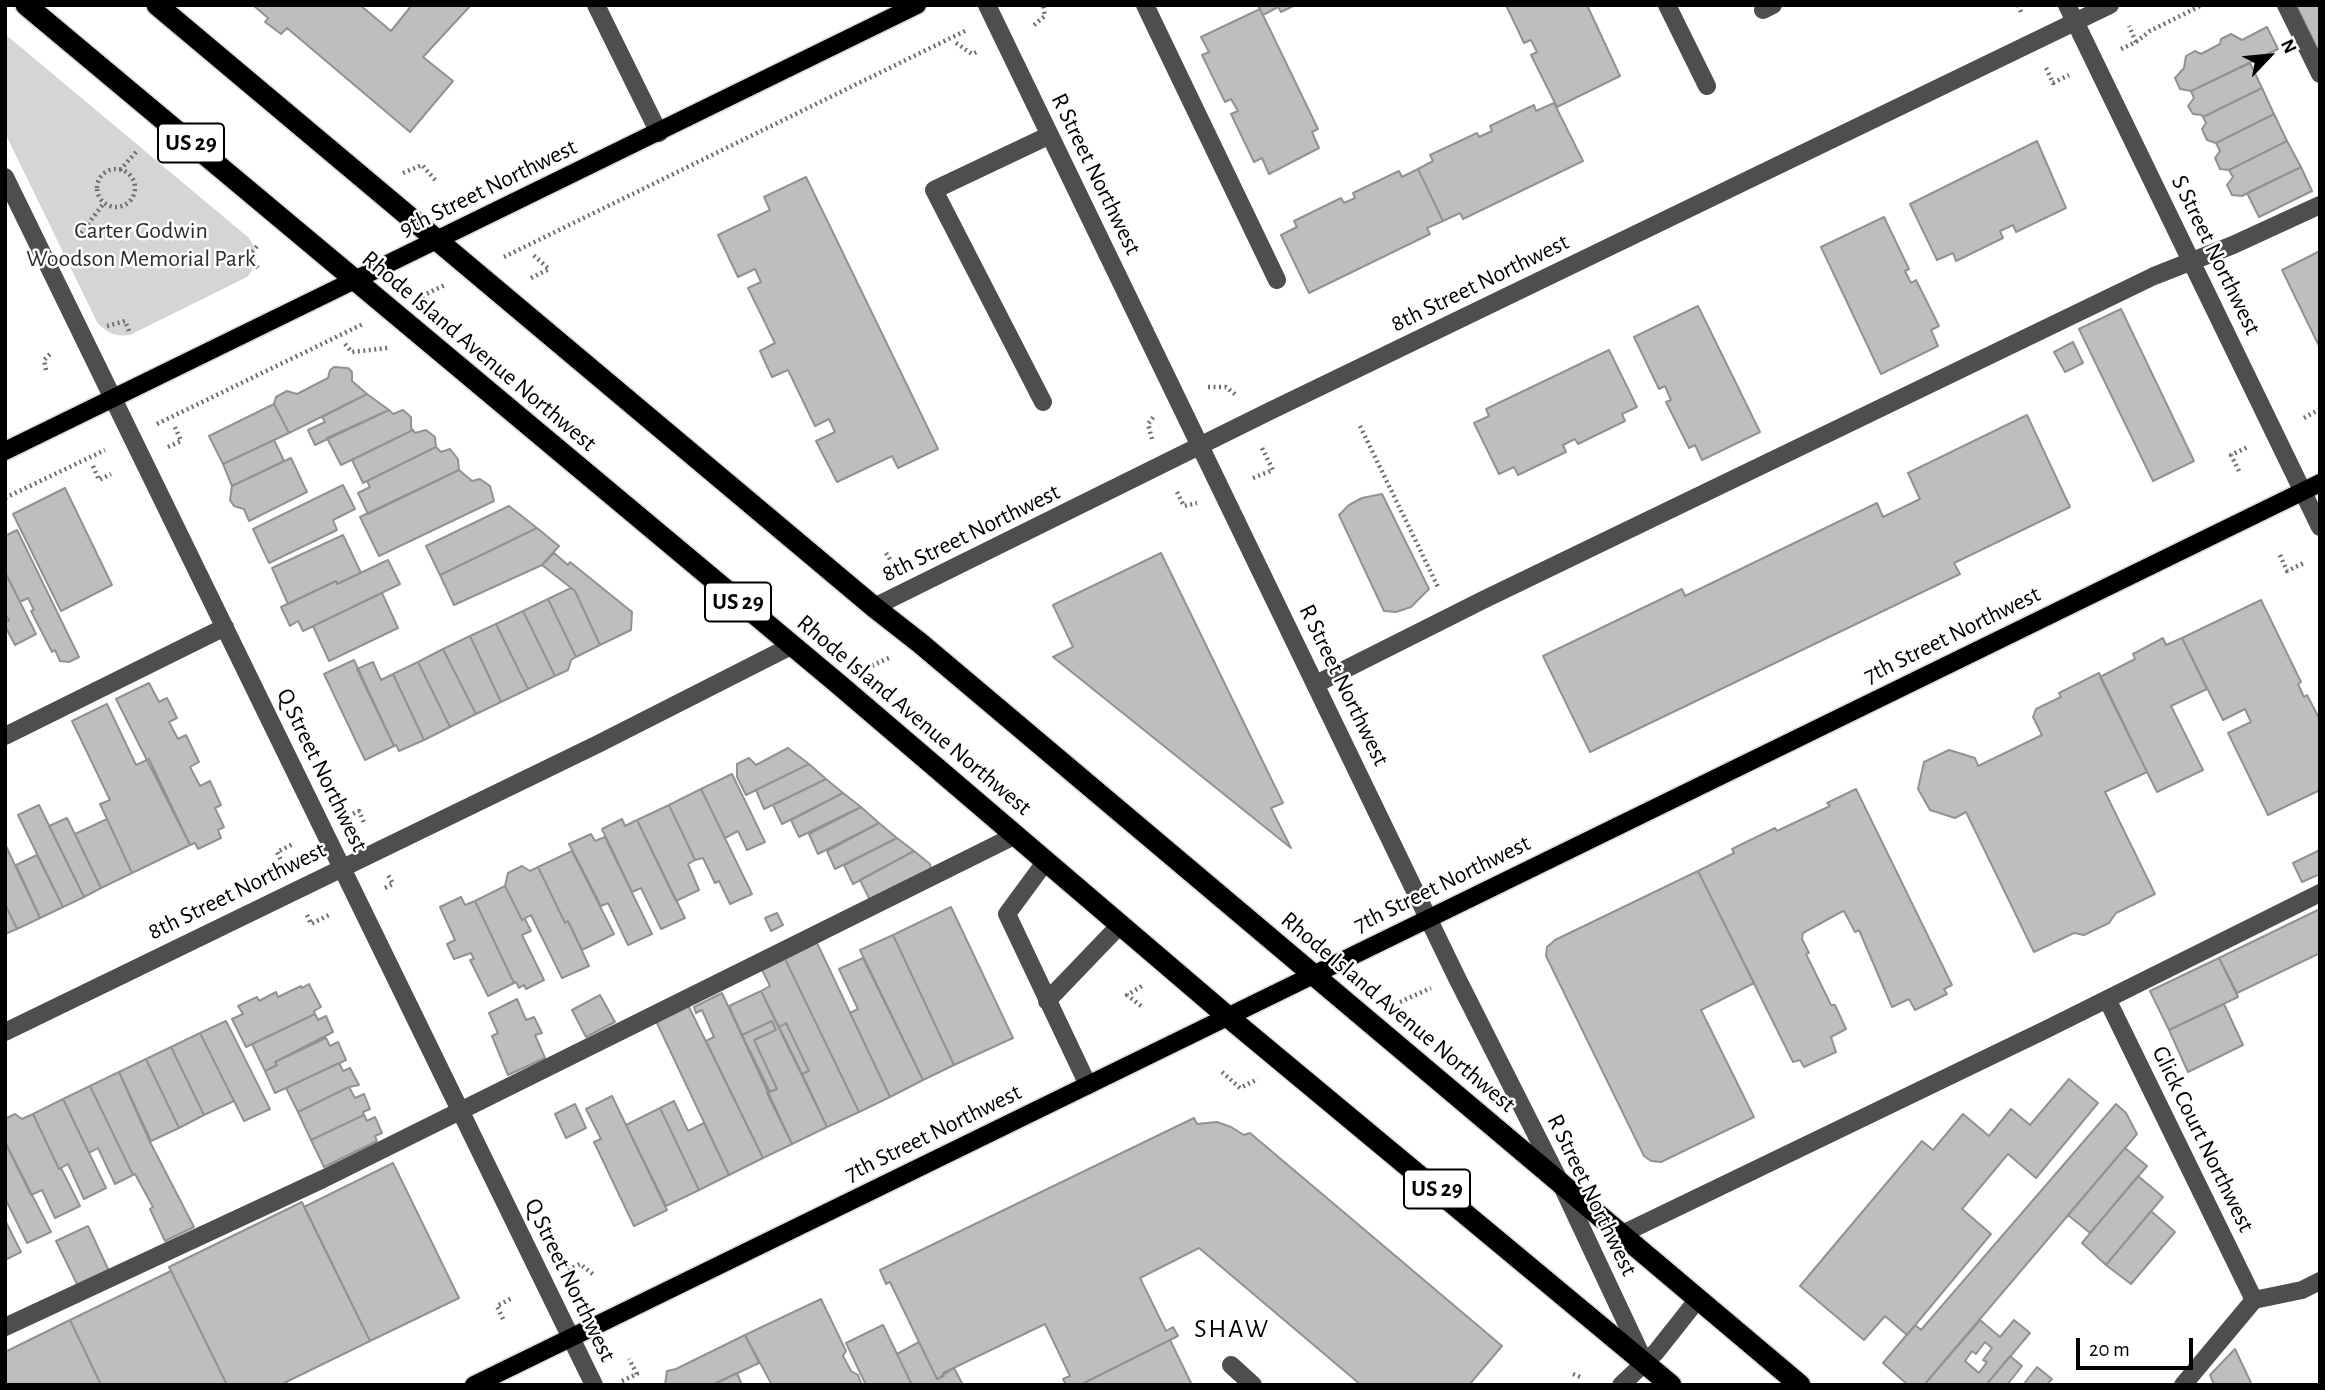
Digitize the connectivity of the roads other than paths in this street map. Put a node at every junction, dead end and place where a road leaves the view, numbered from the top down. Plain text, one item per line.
1 (26, 5) edge
2 (157, 5) edge
3 (596, 5) edge
4 (917, 5) edge
5 (987, 5) edge
6 (1145, 5) edge
7 (1667, 5) edge
8 (2110, 5) edge
9 (2286, 5) edge
10 (2071, 13) edge
11 (2320, 74) edge
12 (1707, 86) dead end
13 (659, 133) junction
14 (1050, 135) junction
15 (5, 177) edge
16 (2320, 205) edge
17 (438, 240) junction
18 (2192, 262) junction
19 (1277, 280) dead end
20 (356, 281) junction
21 (113, 399) junction
22 (1043, 402) dead end
23 (1201, 446) junction
24 (5, 451) edge
25 (2320, 483) edge
26 (2302, 491) junction
27 (2320, 527) edge
28 (874, 607) junction
29 (225, 627) junction
30 (791, 646) junction
31 (1316, 684) junction
32 (5, 736) edge
33 (1016, 835) junction
34 (1046, 861) junction
35 (342, 867) junction
36 (2320, 893) edge
37 (1429, 918) junction
38 (1121, 925) junction
39 (1312, 975) junction
40 (2107, 999) junction
41 (1047, 1000) junction
42 (1227, 1016) junction
43 (5, 1032) edge
44 (1088, 1085) junction
45 (460, 1111) junction
46 (1561, 1184) junction
47 (1620, 1235) junction
48 (2320, 1281) edge
49 (1698, 1299) junction
50 (2254, 1300) junction
51 (5, 1327) edge
52 (571, 1337) junction
53 (1645, 1363) junction
54 (1231, 1365) dead end
55 (474, 1385) edge
56 (594, 1385) edge
57 (1253, 1385) edge
58 (1621, 1385) edge
59 (1657, 1385) edge
60 (1671, 1385) edge
61 (1800, 1385) edge
62 (2183, 1385) edge

1 - 20 highway, Rhode Island Avenue Northwest / US 29
2 - 17 highway, Rhode Island Avenue Northwest
3 - 13 street
4 - 13 main road, 9th Street Northwest
5 - 14 street, R Street Northwest
6 - 19 street
7 - 12 street
8 - 10 street, 8th Street Northwest
9 - 11 street
10 - 18 street, S Street Northwest
10 - 23 street, 8th Street Northwest
13 - 17 main road, 9th Street Northwest
14 - 22 street
14 - 23 street, R Street Northwest
15 - 21 street, Q Street Northwest
16 - 18 street
17 - 20 main road, 9th Street Northwest
17 - 28 highway, Rhode Island Avenue Northwest
18 - 26 street, S Street Northwest
18 - 31 street
20 - 21 main road, 9th Street Northwest
20 - 30 highway, Rhode Island Avenue Northwest / US 29
21 - 24 main road, 9th Street Northwest
21 - 29 street, Q Street Northwest
23 - 28 street, 8th Street Northwest
23 - 31 street, R Street Northwest
25 - 26 main road, 7th Street Northwest
26 - 27 street, S Street Northwest
26 - 37 main road, 7th Street Northwest
28 - 39 highway, Rhode Island Avenue Northwest
29 - 32 street
29 - 35 street, Q Street Northwest
30 - 33 highway, Rhode Island Avenue Northwest / US 29
30 - 35 street, 8th Street Northwest
31 - 37 street, R Street Northwest
33 - 34 highway, Rhode Island Avenue Northwest / US 29
33 - 45 street
34 - 38 highway, Rhode Island Avenue Northwest / US 29
34 - 41 street
35 - 43 street, 8th Street Northwest
35 - 45 street, Q Street Northwest
36 - 40 street
37 - 39 main road, 7th Street Northwest
37 - 46 street, R Street Northwest
38 - 41 street
38 - 42 highway, Rhode Island Avenue Northwest / US 29
39 - 42 main road, 7th Street Northwest
39 - 46 highway, Rhode Island Avenue Northwest
40 - 47 street
40 - 50 street, Glick Court Northwest
41 - 44 street
42 - 44 main road, 7th Street Northwest
42 - 53 highway, Rhode Island Avenue Northwest / US 29
44 - 52 main road, 7th Street Northwest
45 - 51 street
45 - 52 street, Q Street Northwest
46 - 47 highway, Rhode Island Avenue Northwest
46 - 53 street, R Street Northwest
47 - 49 highway, Rhode Island Avenue Northwest
48 - 50 street
49 - 53 street
49 - 61 highway, Rhode Island Avenue Northwest
50 - 62 street
52 - 55 main road, 7th Street Northwest
52 - 56 street, Q Street Northwest
53 - 58 street
53 - 59 street, R Street Northwest
53 - 60 highway, Rhode Island Avenue Northwest / US 29
54 - 57 street

